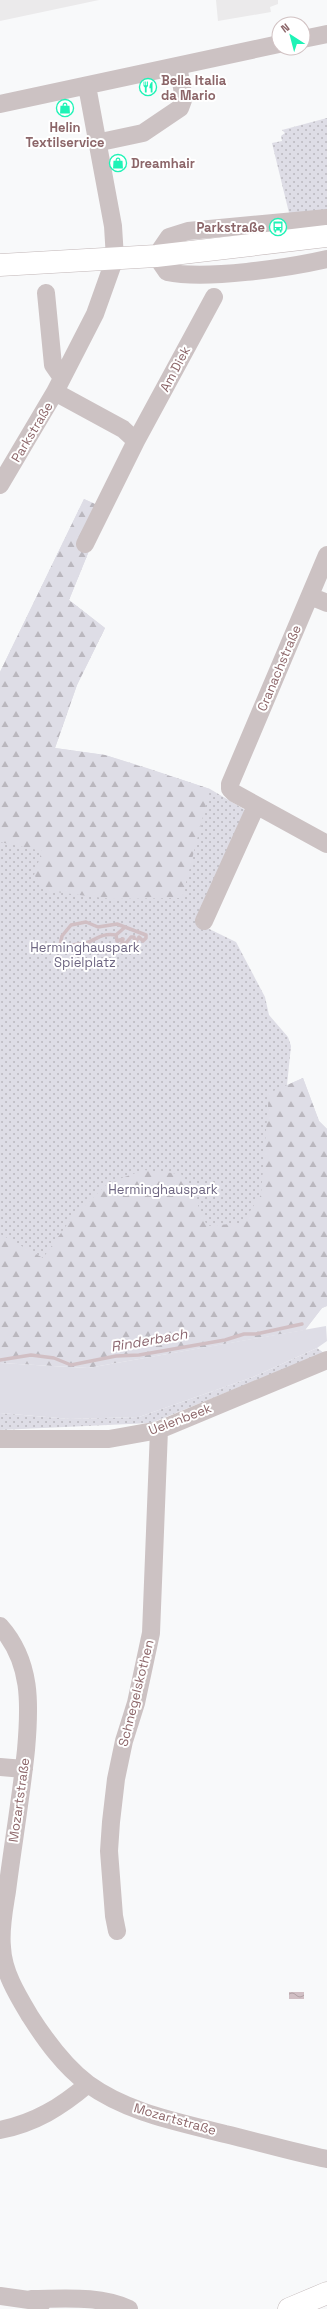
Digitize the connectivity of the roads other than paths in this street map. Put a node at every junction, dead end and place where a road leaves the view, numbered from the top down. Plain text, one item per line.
1 (327, 34) edge
2 (311, 37) edge
3 (271, 46) edge
4 (178, 66) junction
5 (87, 86) junction
6 (0, 104) edge
7 (96, 143) junction
8 (327, 218) edge
9 (327, 236) edge
10 (156, 256) junction
11 (115, 258) junction
12 (326, 259) edge
13 (0, 265) edge
14 (46, 293) dead end
15 (214, 297) dead end
16 (59, 385) junction
17 (136, 441) junction
18 (0, 485) edge
19 (85, 544) dead end
20 (327, 555) edge
21 (310, 596) junction
22 (327, 603) edge
23 (256, 806) junction
24 (327, 844) edge
25 (204, 921) dead end
26 (327, 1360) edge
27 (159, 1430) junction
28 (0, 1439) edge
29 (0, 1626) edge
30 (0, 1767) edge
31 (24, 1769) junction
32 (117, 1931) dead end
33 (88, 2084) junction
34 (0, 2130) edge
35 (327, 2159) edge
36 (327, 2293) edge
37 (0, 2296) edge
38 (31, 2299) junction
39 (292, 2307) edge
40 (75, 2309) edge
41 (129, 2309) edge

1 - 2 street
3 - 4 street
4 - 5 street
4 - 7 street
5 - 6 street
5 - 7 street
7 - 11 street
8 - 10 street
9 - 10 main road
10 - 11 main road
10 - 12 street
11 - 13 main road
11 - 16 street, Parkstraße
14 - 16 street
15 - 17 street, Am Diek
16 - 17 street
16 - 18 street, Parkstraße
17 - 19 street, Am Diek
20 - 21 street, Cranachstraße
21 - 22 street
21 - 23 street, Cranachstraße
23 - 24 street
23 - 25 street
26 - 27 street, Uelenbeek
27 - 28 street, Uelenbeek
27 - 32 street, Schnegelskothen
29 - 31 street, Mozartstraße
30 - 31 street
31 - 33 street, Mozartstraße
33 - 34 street
33 - 35 street, Mozartstraße
36 - 39 main road
37 - 38 street
38 - 40 street
38 - 41 street

